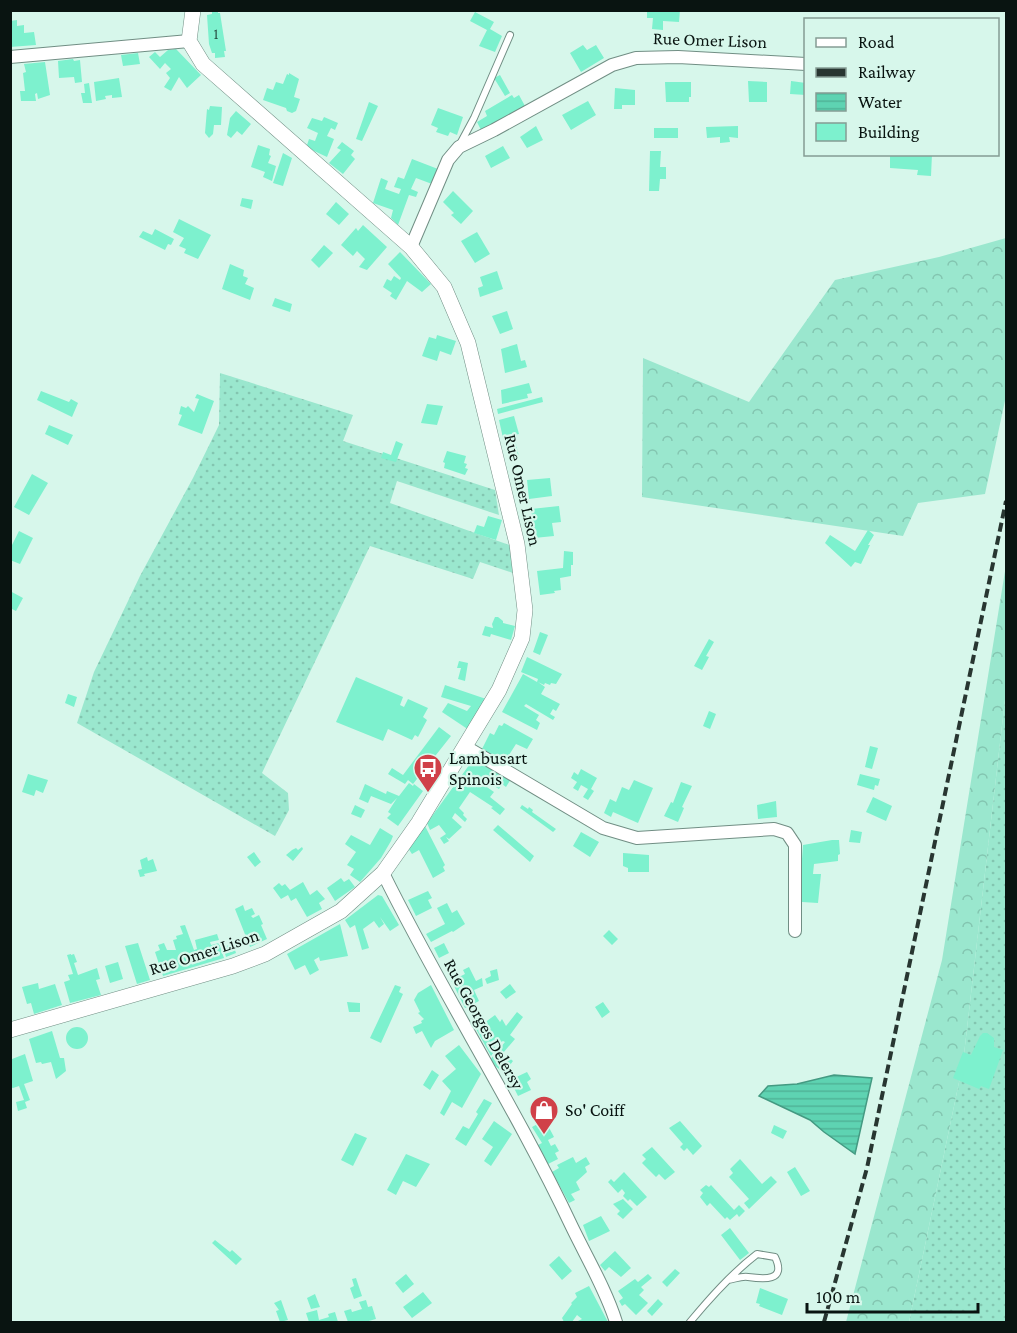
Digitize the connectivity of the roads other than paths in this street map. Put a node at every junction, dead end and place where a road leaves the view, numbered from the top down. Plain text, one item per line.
1 (193, 10) edge
2 (510, 35) dead end
3 (189, 41) junction
4 (10, 57) edge
5 (804, 64) edge
6 (459, 147) junction
7 (411, 247) junction
8 (466, 747) junction
9 (383, 873) junction
10 (795, 931) dead end
11 (10, 1030) edge
12 (728, 1280) junction
13 (616, 1323) edge
14 (690, 1323) edge

1 - 3 street
2 - 6 lane
3 - 4 street
3 - 7 street, Rue Omer Lison
5 - 6 street, Rue Omer Lison
6 - 7 street
7 - 8 street, Rue Omer Lison
8 - 9 street, Rue Omer Lison
8 - 10 street
9 - 11 street, Rue Omer Lison
9 - 13 street, Rue Georges Delersy
12 - 12 lane
12 - 14 lane

